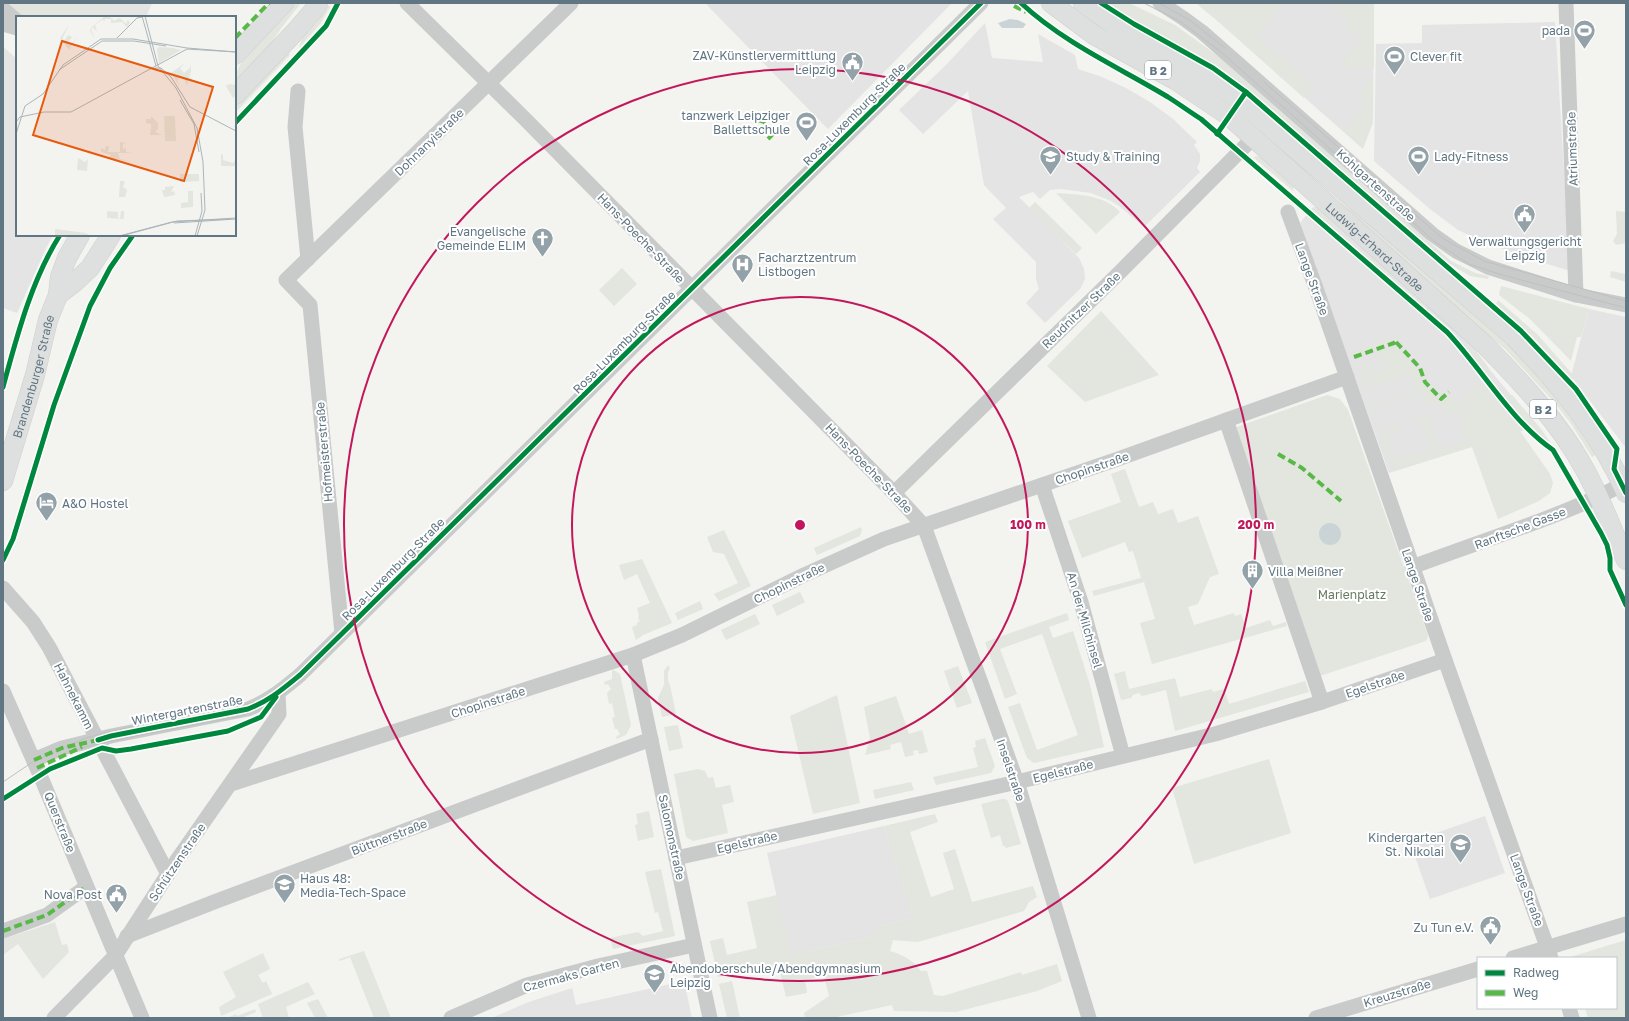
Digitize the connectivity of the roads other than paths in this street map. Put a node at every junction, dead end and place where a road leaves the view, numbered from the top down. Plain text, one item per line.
1 (284, 3) edge
2 (318, 3) edge
3 (407, 3) edge
4 (571, 3) edge
5 (981, 3) edge
6 (1051, 3) edge
7 (1083, 3) edge
8 (1160, 3) edge
9 (1566, 3) edge
10 (3, 9) edge
11 (16, 20) edge
12 (3, 24) edge
13 (16, 28) edge
14 (236, 54) edge
15 (489, 84) junction
16 (298, 91) dead end
17 (236, 95) edge
18 (1267, 124) junction
19 (1253, 137) junction
20 (1288, 212) dead end
21 (79, 236) edge
22 (110, 236) edge
23 (308, 259) junction
24 (286, 280) joint
25 (692, 289) junction
26 (58, 294) junction
27 (1576, 295) junction
28 (1626, 306) edge
29 (1347, 377) junction
30 (1226, 420) junction
31 (3, 480) edge
32 (1042, 485) junction
33 (1625, 487) edge
34 (894, 493) junction
35 (1598, 497) junction
36 (924, 526) junction
37 (1626, 560) edge
38 (1412, 567) junction
39 (3, 588) edge
40 (342, 633) junction
41 (633, 655) junction
42 (1445, 660) junction
43 (3, 691) edge
44 (278, 694) junction
45 (1322, 702) junction
46 (651, 739) junction
47 (98, 740) junction
48 (1123, 756) junction
49 (35, 764) junction
50 (1016, 782) junction
51 (231, 784) junction
52 (676, 858) junction
53 (168, 874) junction
54 (86, 887) junction
55 (1626, 924) edge
56 (3, 931) edge
57 (127, 936) junction
58 (694, 945) junction
59 (1550, 952) edge
60 (115, 956) junction
61 (1518, 957) edge
62 (1477, 969) edge
63 (54, 1018) edge
64 (142, 1018) edge
65 (451, 1018) edge
66 (710, 1018) edge
67 (1089, 1018) edge
68 (1316, 1018) edge

1 - 14 main road
2 - 17 main road
3 - 15 street, Hans-Poeche-Straße
4 - 15 street, Dohnanyistraße
5 - 25 street, Rosa-Luxemburg-Straße
6 - 19 main road, Ludwig-Erhard-Straße / B 2
7 - 18 main road, Ludwig-Erhard-Straße / B 2
8 - 27 street, Kohlgartenstraße
9 - 27 street, Atriumstraße
10 - 11 street
12 - 13 street
15 - 23 street, Dohnanyistraße
15 - 25 street, Hans-Poeche-Straße
16 - 23 street
18 - 19 street, Reudnitzer Straße
18 - 33 main road, Ludwig-Erhard-Straße / B 2
19 - 34 street, Reudnitzer Straße
19 - 35 main road, Ludwig-Erhard-Straße / B 2
20 - 29 street, Lange Straße
21 - 26 main road, Brandenburger Straße
22 - 26 main road
23 - 24 street, Dohnanyistraße
24 - 40 street, Hofmeisterstraße
25 - 34 street, Hans-Poeche-Straße
25 - 40 street, Rosa-Luxemburg-Straße
26 - 31 main road, Brandenburger Straße
27 - 28 street, Kohlgartenstraße
29 - 30 street, Chopinstraße
29 - 38 street, Lange Straße
30 - 32 street, Chopinstraße
30 - 45 street
32 - 36 street, Chopinstraße
32 - 48 street, An der Milchinsel
33 - 35 street, Ranftsche Gasse
34 - 36 street, Hans-Poeche-Straße
35 - 37 main road, Ludwig-Erhard-Straße / B 2
35 - 38 street, Ranftsche Gasse
36 - 41 street, Chopinstraße
36 - 50 street, Inselstraße
38 - 42 street, Lange Straße
39 - 47 street, Hahnekamm
40 - 44 street, Rosa-Luxemburg-Straße
41 - 46 street, Salomonstraße
41 - 51 street, Chopinstraße
42 - 45 street, Egelstraße
42 - 59 street, Lange Straße
43 - 49 street, Querstraße
44 - 47 street, Wintergartenstraße
44 - 51 street, Schützenstraße
45 - 48 street, Egelstraße
46 - 52 street, Salomonstraße
46 - 57 street, Büttnerstraße
47 - 49 street, Wintergartenstraße
47 - 53 street, Hahnekamm
48 - 50 street, Egelstraße
49 - 54 street, Querstraße
50 - 52 street, Egelstraße
50 - 67 street, Inselstraße
51 - 53 street, Schützenstraße
52 - 58 street, Salomonstraße
53 - 57 street, Schützenstraße
54 - 56 street
54 - 60 street, Querstraße
55 - 59 street
57 - 60 street, Schützenstraße
58 - 65 street, Czermaks Garten
58 - 66 street, Salomonstraße
59 - 61 street
60 - 63 street, Schützenstraße
60 - 64 street, Querstraße
62 - 68 street, Kreuzstraße

